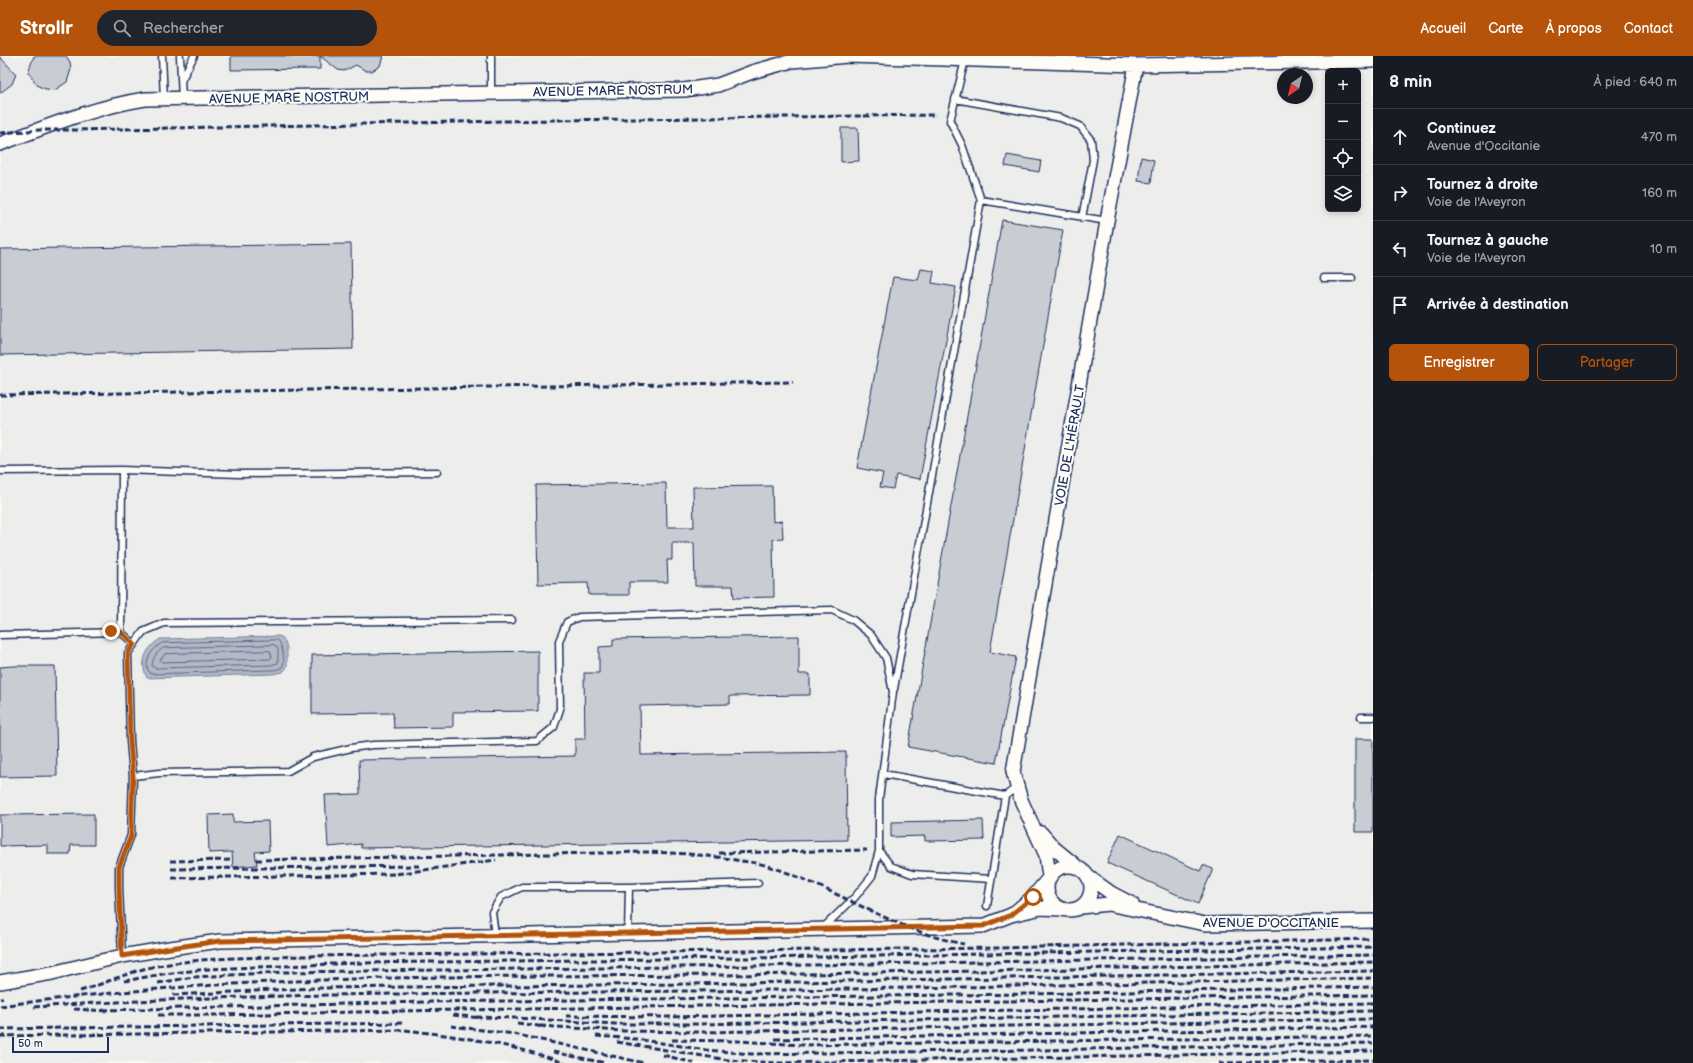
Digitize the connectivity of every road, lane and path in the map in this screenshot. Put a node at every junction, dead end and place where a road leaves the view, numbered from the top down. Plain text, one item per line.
1 (162, 56) edge
2 (180, 56) edge
3 (194, 56) edge
4 (491, 56) edge
5 (965, 60) junction
6 (1214, 60) edge
7 (1373, 61) edge
8 (1136, 65) junction
9 (181, 81) junction
10 (491, 93) junction
11 (164, 99) junction
12 (182, 99) junction
13 (955, 99) junction
14 (0, 144) edge
15 (981, 200) junction
16 (1082, 218) junction
17 (1107, 222) junction
18 (1324, 278) dead end
19 (1352, 278) dead end
20 (122, 470) junction
21 (0, 471) edge
22 (437, 472) dead end
23 (512, 620) dead end
24 (121, 632) junction
25 (0, 635) edge
26 (134, 644) junction
27 (893, 692) junction
28 (1361, 717) dead end
29 (1373, 717) edge
30 (883, 774) junction
31 (133, 776) junction
32 (1017, 787) junction
33 (1005, 796) junction
34 (1032, 822) junction
35 (879, 852) junction
36 (1076, 866) junction
37 (1049, 878) junction
38 (1090, 878) junction
39 (991, 879) junction
40 (758, 883) dead end
41 (629, 886) junction
42 (987, 906) dead end
43 (1081, 907) junction
44 (1061, 909) junction
45 (1146, 911) junction
46 (1011, 915) junction
47 (1373, 921) edge
48 (822, 929) junction
49 (628, 933) junction
50 (495, 935) junction
51 (122, 956) junction
52 (0, 982) edge
53 (5, 998) dead end
54 (0, 999) edge

1 - 11 lane
2 - 9 lane
3 - 9 lane
4 - 10 lane
5 - 8 street, AVENUE MARE NOSTRUM
5 - 10 street, AVENUE MARE NOSTRUM
5 - 13 lane
6 - 7 street, AVENUE MARE NOSTRUM
6 - 8 street, AVENUE MARE NOSTRUM
8 - 17 street, VOIE DE L'HÉRAULT
9 - 12 lane
10 - 12 street, AVENUE MARE NOSTRUM
11 - 12 street, AVENUE MARE NOSTRUM
11 - 14 street, AVENUE MARE NOSTRUM
13 - 15 lane
13 - 16 lane
15 - 16 lane
15 - 27 lane
16 - 17 lane
17 - 32 street, VOIE DE L'HÉRAULT
18 - 19 lane
20 - 21 lane
20 - 22 lane
20 - 24 lane
23 - 26 lane
24 - 25 lane
24 - 26 lane
26 - 31 lane
27 - 30 lane
27 - 31 lane
28 - 29 lane
30 - 33 lane
30 - 35 lane
31 - 51 lane
32 - 33 lane
32 - 34 street, VOIE DE L'HÉRAULT
33 - 39 lane
34 - 36 street
34 - 37 street
35 - 39 lane
35 - 48 lane
36 - 37 street, AVENUE D'OCCITANIE
36 - 38 street, AVENUE D'OCCITANIE
37 - 44 street
37 - 46 street, AVENUE D'OCCITANIE
38 - 43 street
38 - 45 street, AVENUE D'OCCITANIE
39 - 42 lane
40 - 41 lane
41 - 49 lane
41 - 50 lane
43 - 44 street, AVENUE D'OCCITANIE
43 - 45 street, AVENUE D'OCCITANIE
44 - 46 street, AVENUE D'OCCITANIE
45 - 47 street, AVENUE D'OCCITANIE
46 - 48 street, AVENUE D'OCCITANIE
48 - 49 street, AVENUE D'OCCITANIE
49 - 50 street, AVENUE D'OCCITANIE
50 - 51 street, AVENUE D'OCCITANIE
51 - 52 street, AVENUE D'OCCITANIE
53 - 54 path

